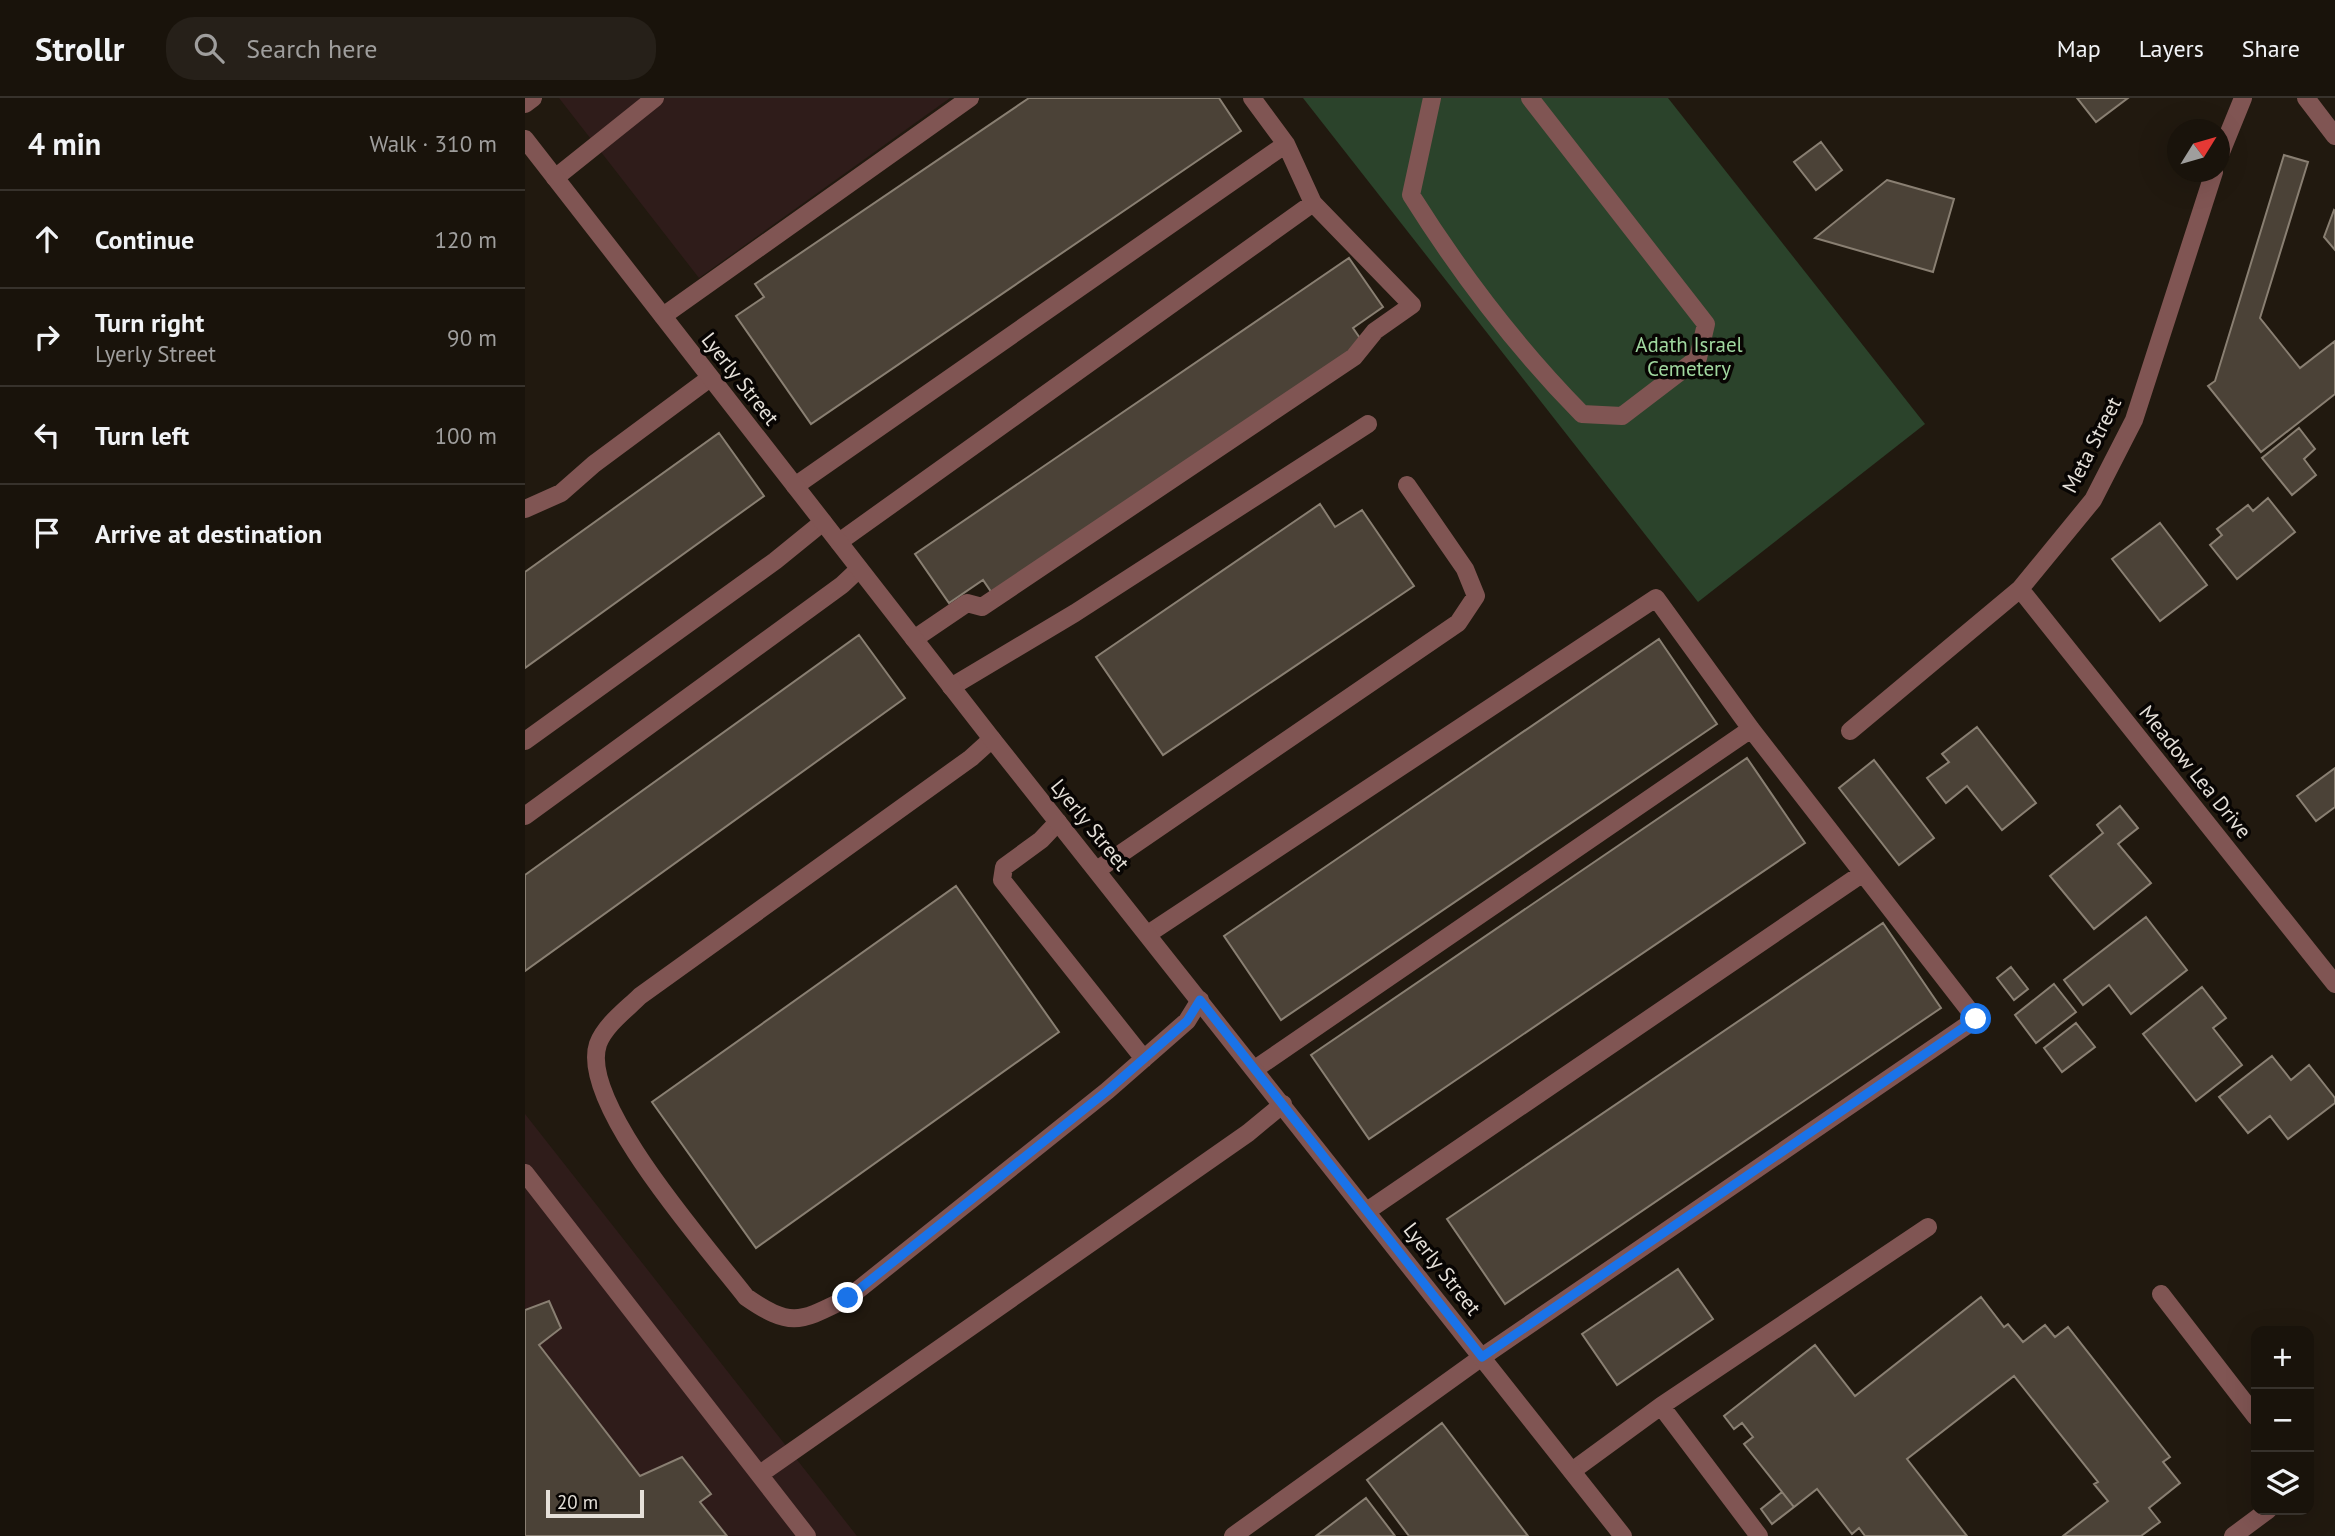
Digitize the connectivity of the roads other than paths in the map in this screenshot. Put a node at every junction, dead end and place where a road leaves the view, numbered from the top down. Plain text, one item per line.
1 (533, 98) edge
2 (655, 98) edge
3 (970, 98) edge
4 (1252, 98) edge
5 (1432, 98) edge
6 (1531, 98) edge
7 (2243, 98) edge
8 (2306, 98) edge
9 (525, 104) edge
10 (2230, 131) edge
11 (2335, 136) edge
12 (525, 139) edge
13 (1286, 144) junction
14 (555, 178) junction
15 (2211, 182) edge
16 (1313, 203) junction
17 (663, 317) junction
18 (710, 378) junction
19 (1368, 424) dead end
20 (795, 485) junction
21 (1407, 485) dead end
22 (525, 509) edge
23 (823, 522) junction
24 (839, 542) junction
25 (859, 569) junction
26 (2020, 589) junction
27 (914, 639) junction
28 (951, 687) junction
29 (1751, 729) junction
30 (1850, 732) dead end
31 (992, 739) junction
32 (525, 741) edge
33 (525, 816) edge
34 (1058, 822) junction
35 (1097, 870) junction
36 (1863, 873) junction
37 (1148, 934) junction
38 (2335, 984) edge
39 (1200, 1000) junction
40 (1144, 1059) junction
41 (1255, 1069) junction
42 (1283, 1104) junction
43 (525, 1173) edge
44 (1367, 1210) junction
45 (1928, 1227) dead end
46 (2161, 1294) dead end
47 (1482, 1357) junction
48 (1661, 1406) junction
49 (2251, 1411) edge
50 (1572, 1471) junction
51 (760, 1474) junction
52 (2261, 1515) edge
53 (807, 1536) edge
54 (1233, 1536) edge
55 (1623, 1536) edge
56 (1759, 1536) edge
57 (2233, 1536) edge

1 - 9 street
2 - 14 street
3 - 17 street
4 - 13 street
5 - 6 street
7 - 10 street
8 - 11 street
12 - 14 street, Lyerly Street
13 - 16 street
13 - 20 street
14 - 17 street, Lyerly Street
15 - 26 street, Meta Street
16 - 24 street
16 - 27 street
17 - 18 street, Lyerly Street
18 - 20 street, Lyerly Street
18 - 22 street
19 - 28 street
20 - 23 street, Lyerly Street
21 - 35 street
23 - 24 street, Lyerly Street
23 - 32 street
24 - 25 street, Lyerly Street
25 - 27 street, Lyerly Street
25 - 33 street
26 - 30 street, Meta Street
26 - 38 street, Meadow Lea Drive
27 - 28 street, Lyerly Street
28 - 31 street, Lyerly Street
29 - 36 street
29 - 37 street
29 - 41 street
31 - 34 street, Lyerly Street
31 - 40 street
34 - 35 street, Lyerly Street
34 - 40 street
35 - 37 street, Lyerly Street
36 - 44 street
36 - 47 street
37 - 39 street, Lyerly Street
39 - 40 street
39 - 41 street, Lyerly Street
41 - 42 street, Lyerly Street
42 - 44 street, Lyerly Street
42 - 51 street
43 - 51 street
44 - 47 street, Lyerly Street
45 - 48 street
46 - 49 street
47 - 50 street, Lyerly Street
47 - 54 street
48 - 50 street
48 - 56 street
50 - 55 street, Lyerly Street
51 - 53 street
52 - 57 street

